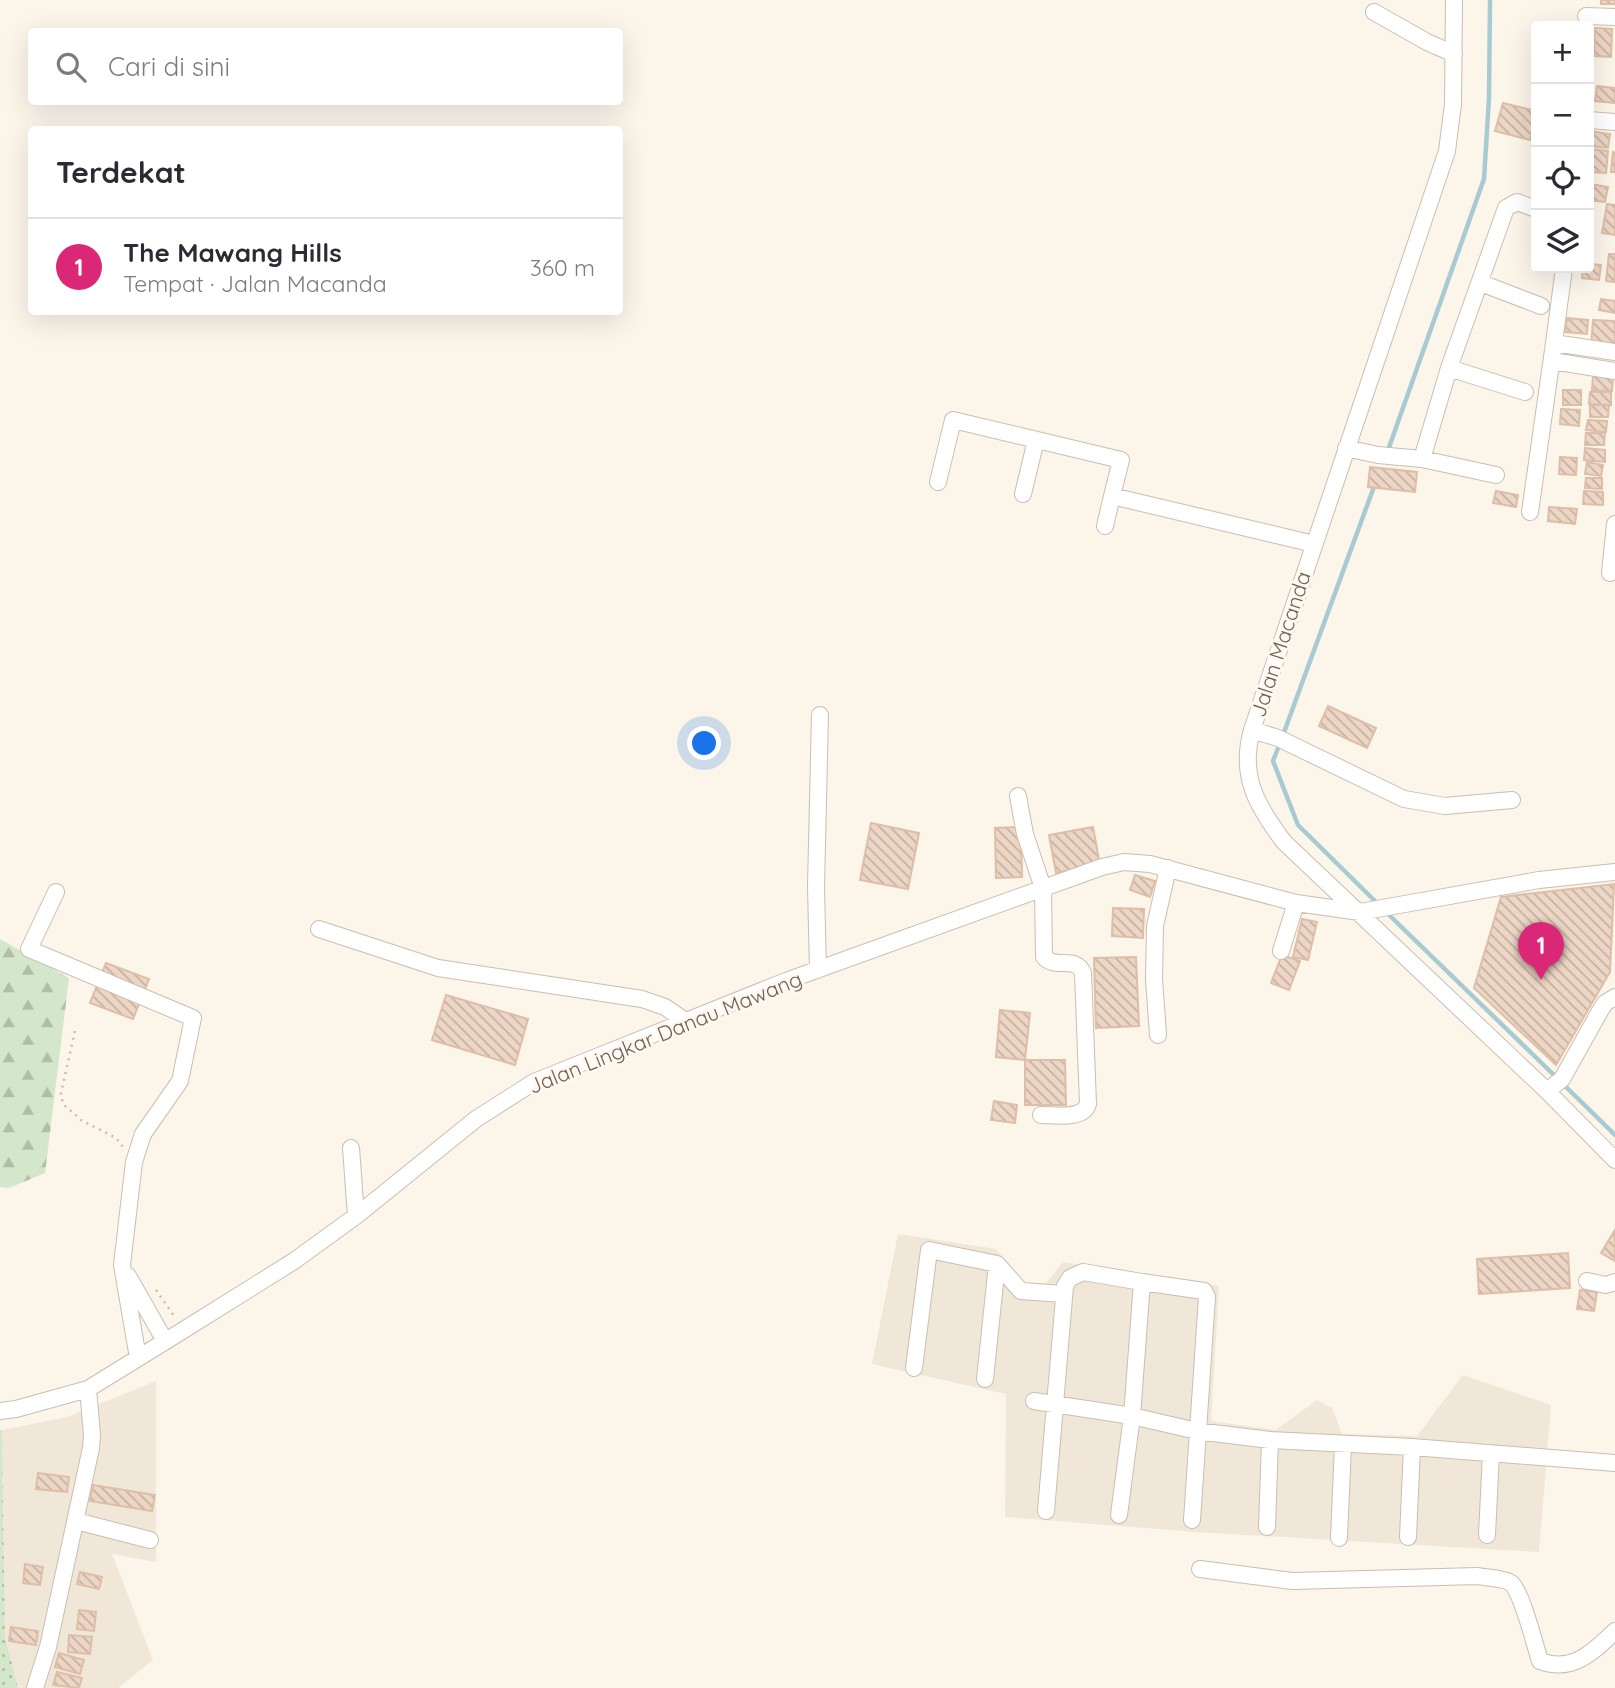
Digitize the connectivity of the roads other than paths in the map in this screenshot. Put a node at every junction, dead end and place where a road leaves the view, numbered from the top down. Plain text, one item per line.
1 (1454, 0) edge
2 (1374, 12) dead end
3 (1586, 14) edge
4 (1615, 17) edge
5 (1454, 54) junction
6 (1594, 120) edge
7 (1615, 122) edge
8 (1531, 207) edge
9 (1563, 273) edge
10 (1481, 283) junction
11 (1541, 306) dead end
12 (1554, 343) junction
13 (1615, 352) edge
14 (1552, 361) junction
15 (1449, 368) junction
16 (1615, 371) edge
17 (1525, 392) dead end
18 (1036, 440) junction
19 (1350, 449) junction
20 (1422, 459) junction
21 (1496, 475) dead end
22 (938, 482) dead end
23 (1023, 494) dead end
24 (1112, 496) junction
25 (1530, 512) dead end
26 (1615, 524) edge
27 (1105, 526) dead end
28 (1314, 544) junction
29 (1610, 573) dead end
30 (820, 715) dead end
31 (1256, 731) junction
32 (1018, 796) dead end
33 (1512, 800) dead end
34 (1168, 868) junction
35 (1615, 872) edge
36 (1043, 888) junction
37 (56, 892) dead end
38 (1296, 903) junction
39 (1366, 911) junction
40 (319, 929) dead end
41 (1281, 951) dead end
42 (818, 971) junction
43 (1615, 997) edge
44 (687, 1022) junction
45 (1158, 1035) dead end
46 (1554, 1086) junction
47 (1041, 1115) dead end
48 (351, 1148) dead end
49 (1615, 1160) edge
50 (356, 1216) junction
51 (997, 1264) junction
52 (122, 1265) junction
53 (1587, 1281) dead end
54 (1142, 1282) junction
55 (1615, 1282) edge
56 (1064, 1294) junction
57 (165, 1341) junction
58 (138, 1358) junction
59 (914, 1368) dead end
60 (985, 1378) dead end
61 (88, 1389) junction
62 (1034, 1401) dead end
63 (1055, 1403) junction
64 (0, 1411) edge
65 (1132, 1416) junction
66 (1197, 1431) junction
67 (1270, 1440) junction
68 (1343, 1445) junction
69 (1412, 1447) junction
70 (1491, 1453) junction
71 (1615, 1463) edge
72 (1046, 1511) dead end
73 (1119, 1515) dead end
74 (1192, 1520) dead end
75 (76, 1521) junction
76 (1267, 1527) dead end
77 (1487, 1535) dead end
78 (1408, 1536) dead end
79 (1339, 1538) dead end
80 (150, 1540) dead end
81 (1200, 1569) dead end
82 (1615, 1631) edge
83 (35, 1688) edge

1 - 5 street, Jalan Macanda
2 - 5 street
3 - 4 street
5 - 19 street, Jalan Macanda
6 - 7 street
8 - 10 street
9 - 12 street
10 - 11 street
10 - 15 street
12 - 13 street
12 - 14 street
14 - 16 street
14 - 25 street
15 - 17 street
15 - 20 street
18 - 22 street
18 - 23 street
18 - 24 street
19 - 20 street
19 - 28 street, Jalan Macanda
20 - 21 street
24 - 27 street
24 - 28 street
26 - 29 street
28 - 31 street, Jalan Macanda
30 - 42 street
31 - 33 street
31 - 39 street, Jalan Macanda
32 - 36 street
34 - 36 street, Jalan Lingkar Danau Mawang
34 - 38 street, Jalan Lingkar Danau Mawang
34 - 45 street
35 - 39 street, Jalan Lingkar Danau Mawang
36 - 42 street, Jalan Lingkar Danau Mawang
36 - 47 street
37 - 52 street
38 - 39 street, Jalan Lingkar Danau Mawang
38 - 41 street
39 - 46 street, Jalan Macanda
40 - 44 street
42 - 44 street, Jalan Lingkar Danau Mawang
43 - 46 street
44 - 50 street, Jalan Lingkar Danau Mawang
46 - 49 street, Jalan Macanda
48 - 50 street
50 - 57 street, Jalan Lingkar Danau Mawang
51 - 56 street
51 - 59 street
51 - 60 street
52 - 57 street
52 - 58 street
53 - 55 street
54 - 56 street
54 - 65 street
54 - 66 street
56 - 63 street
57 - 58 street, Jalan Lingkar Danau Mawang
58 - 61 street, Jalan Lingkar Danau Mawang
61 - 64 street, Jalan Lingkar Danau Mawang
61 - 75 street
62 - 63 street
63 - 65 street
63 - 72 street
65 - 66 street
65 - 73 street
66 - 67 street
66 - 74 street
67 - 68 street
67 - 76 street
68 - 69 street
68 - 79 street
69 - 70 street
69 - 78 street
70 - 71 street
70 - 77 street
75 - 80 street
75 - 83 street
81 - 82 street

